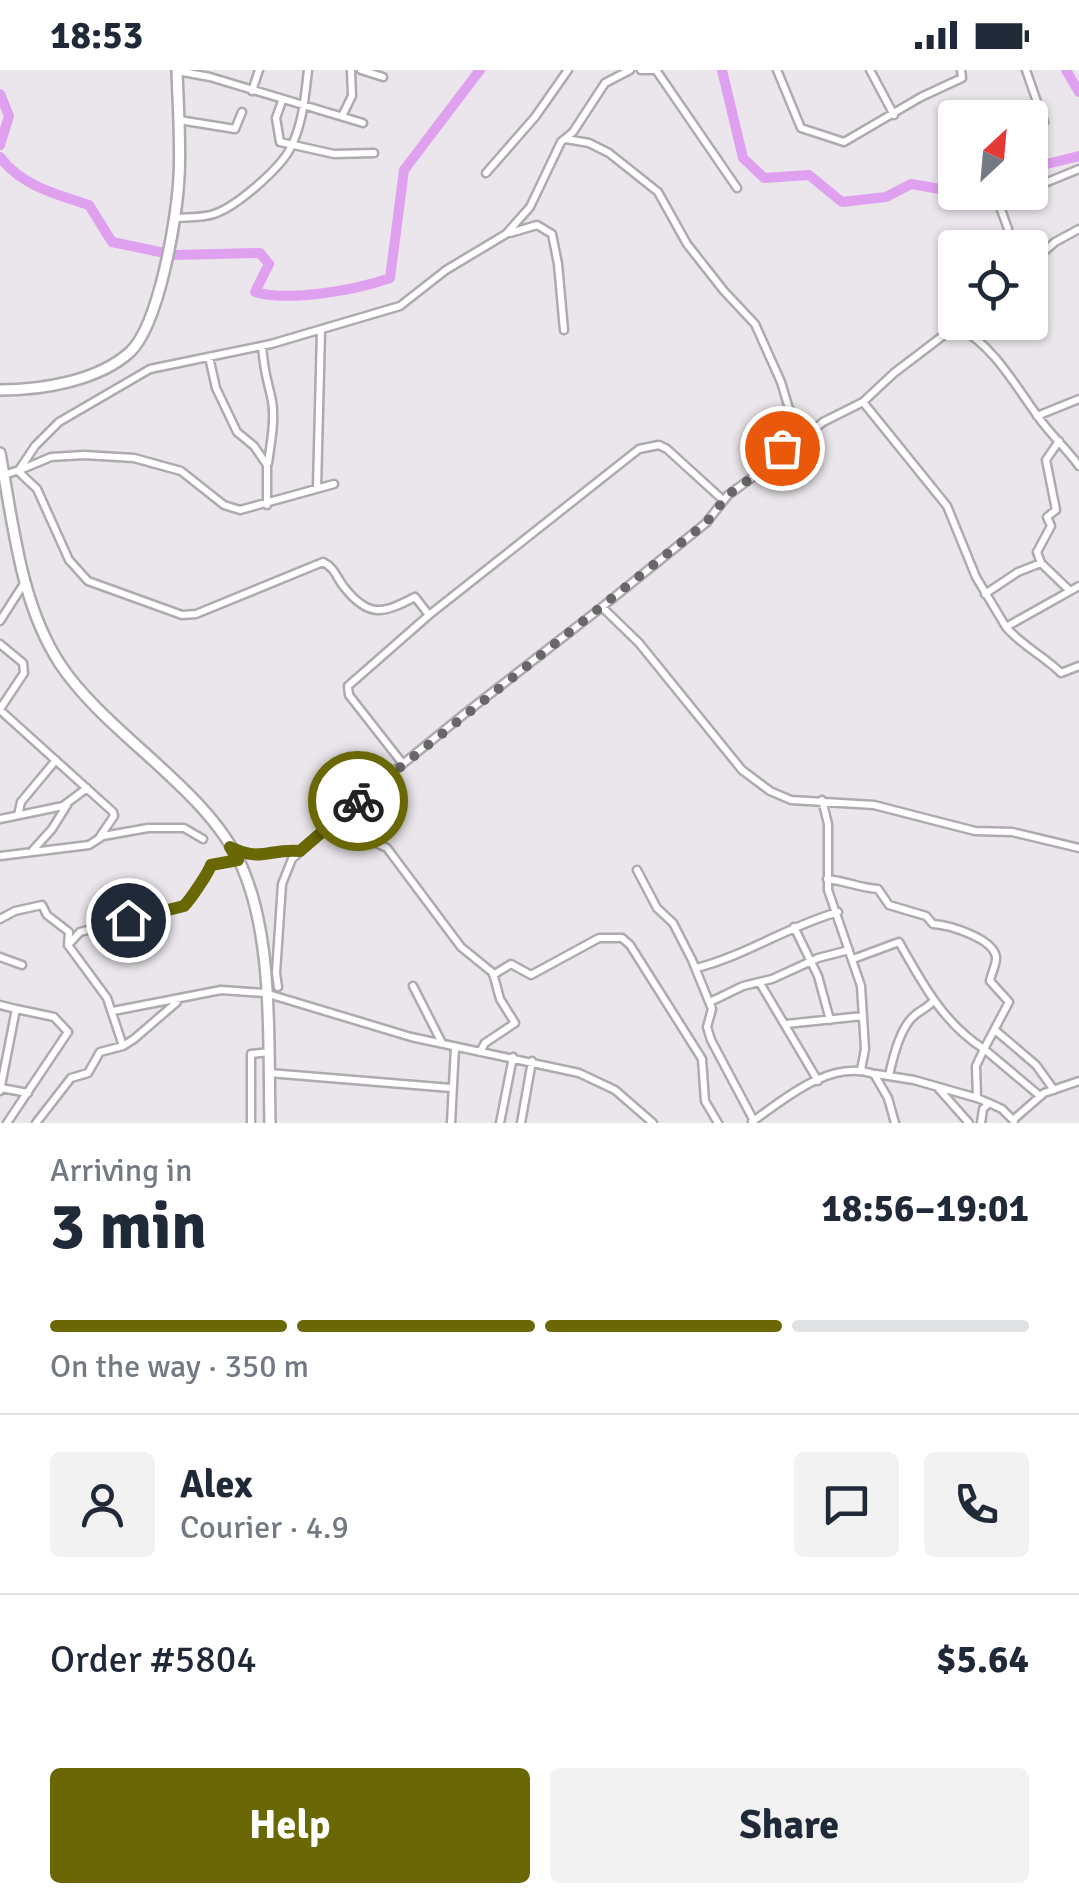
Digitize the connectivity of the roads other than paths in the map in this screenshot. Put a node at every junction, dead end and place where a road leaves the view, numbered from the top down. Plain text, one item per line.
1 (259, 70) edge
2 (308, 70) edge
3 (351, 70) edge
4 (568, 70) edge
5 (630, 70) edge
6 (640, 70) edge
7 (656, 70) edge
8 (777, 70) edge
9 (870, 70) edge
10 (961, 70) edge
11 (1026, 70) edge
12 (177, 71) edge
13 (366, 71) edge
14 (382, 77) dead end
15 (252, 92) junction
16 (1036, 100) edge
17 (282, 101) junction
18 (304, 108) junction
19 (242, 112) dead end
20 (894, 115) junction
21 (342, 116) junction
22 (178, 120) junction
23 (362, 122) dead end
24 (564, 139) junction
25 (292, 146) junction
26 (374, 153) dead end
27 (1079, 169) edge
28 (486, 174) dead end
29 (1048, 182) edge
30 (736, 188) dead end
31 (173, 218) junction
32 (1079, 229) edge
33 (506, 234) junction
34 (1048, 248) edge
35 (564, 330) dead end
36 (321, 331) junction
37 (938, 340) edge
38 (979, 340) edge
39 (262, 346) junction
40 (209, 357) junction
41 (0, 390) edge
42 (1079, 398) edge
43 (863, 402) junction
44 (1037, 416) junction
45 (1059, 442) junction
46 (0, 453) edge
47 (775, 461) junction
48 (268, 465) junction
49 (1079, 466) edge
50 (19, 471) junction
51 (4, 475) junction
52 (334, 484) dead end
53 (317, 488) junction
54 (723, 500) junction
55 (267, 505) junction
56 (1041, 563) junction
57 (26, 582) junction
58 (1079, 586) edge
59 (1069, 590) junction
60 (985, 594) junction
61 (602, 607) junction
62 (430, 615) junction
63 (0, 621) edge
64 (1006, 627) junction
65 (0, 644) edge
66 (1079, 666) edge
67 (0, 710) edge
68 (56, 760) junction
69 (404, 764) junction
70 (87, 788) junction
71 (822, 800) junction
72 (68, 804) junction
73 (18, 815) junction
74 (340, 816) junction
75 (0, 819) edge
76 (99, 838) junction
77 (203, 840) dead end
78 (230, 847) junction
79 (1079, 848) edge
80 (32, 851) junction
81 (300, 851) junction
82 (0, 856) edge
83 (238, 860) junction
84 (638, 870) dead end
85 (827, 879) junction
86 (838, 912) junction
87 (0, 919) edge
88 (794, 927) junction
89 (73, 933) junction
90 (850, 950) junction
91 (0, 958) edge
92 (853, 959) junction
93 (810, 961) junction
94 (22, 965) dead end
95 (696, 968) junction
96 (494, 974) junction
97 (264, 978) junction
98 (760, 982) junction
99 (413, 986) dead end
100 (278, 987) junction
101 (265, 993) junction
102 (179, 1000) junction
103 (289, 1000) junction
104 (934, 1000) junction
105 (710, 1002) junction
106 (0, 1004) edge
107 (16, 1009) junction
108 (114, 1010) junction
109 (863, 1016) junction
110 (830, 1020) junction
111 (785, 1024) junction
112 (995, 1030) junction
113 (442, 1044) junction
114 (124, 1046) junction
115 (455, 1047) junction
116 (984, 1049) junction
117 (269, 1052) junction
118 (480, 1052) junction
119 (513, 1058) junction
120 (532, 1061) junction
121 (861, 1070) junction
122 (269, 1073) junction
123 (874, 1074) junction
124 (889, 1075) junction
125 (818, 1081) junction
126 (1079, 1081) edge
127 (451, 1088) junction
128 (938, 1088) junction
129 (0, 1090) edge
130 (1054, 1090) junction
131 (28, 1093) junction
132 (1040, 1096) junction
133 (976, 1098) junction
134 (990, 1104) junction
135 (1014, 1121) edge
136 (753, 1122) edge
137 (7, 1123) edge
138 (36, 1123) edge
139 (251, 1123) edge
140 (270, 1123) edge
141 (451, 1123) edge
142 (500, 1123) edge
143 (521, 1123) edge
144 (654, 1123) edge
145 (718, 1123) edge
146 (895, 1123) edge
147 (968, 1123) edge
148 (981, 1123) edge

1 - 15 street
2 - 18 street
3 - 21 street
4 - 28 street
5 - 24 street
6 - 7 street
7 - 30 street
8 - 20 street
9 - 20 street
10 - 20 street
11 - 16 street
12 - 15 street
12 - 22 street
13 - 14 street
15 - 17 street
17 - 18 street
17 - 25 street
18 - 21 street
18 - 25 street
19 - 22 street
21 - 23 street
22 - 31 street
24 - 33 street
24 - 47 street
25 - 26 street
25 - 31 street
27 - 29 street
31 - 41 street
32 - 34 street
33 - 35 street
33 - 36 street
36 - 39 street
36 - 53 street
37 - 43 street
38 - 44 street
39 - 40 street
39 - 48 street
40 - 48 street
40 - 50 street
42 - 44 street
43 - 47 street
43 - 60 street
44 - 45 street
45 - 49 street
45 - 56 street
46 - 51 street
47 - 54 street
48 - 55 street
50 - 51 street
50 - 55 street
50 - 62 street
51 - 57 street
52 - 53 street
53 - 55 street
54 - 61 street
54 - 62 street
56 - 59 street
56 - 60 street
57 - 63 street
57 - 78 street
58 - 59 street
59 - 64 street
60 - 64 street
61 - 69 street
61 - 71 street
62 - 69 street
64 - 66 street
65 - 67 street
67 - 68 street
68 - 70 street
68 - 73 street
69 - 74 street
70 - 72 street
70 - 76 street
71 - 79 street
71 - 85 street
72 - 73 street
72 - 80 street
73 - 75 street
74 - 81 street
74 - 96 street
76 - 77 street
76 - 80 street
78 - 81 street
78 - 83 street
80 - 82 street
81 - 100 street
83 - 89 street
83 - 97 street
84 - 95 street
85 - 86 street
85 - 112 street
86 - 88 street
86 - 90 street
87 - 89 street
88 - 93 street
88 - 95 street
89 - 108 street
90 - 92 street
90 - 93 street
91 - 94 street
92 - 104 street
92 - 109 street
93 - 98 street
93 - 110 street
95 - 105 street
96 - 118 street
96 - 145 street
97 - 100 street
97 - 101 street
98 - 105 street
98 - 111 street
99 - 113 street
100 - 103 street
101 - 102 street
101 - 103 street
101 - 117 street
102 - 108 street
102 - 114 street
103 - 113 street
104 - 116 street
104 - 124 street
105 - 136 street
106 - 107 street
107 - 129 street
107 - 131 street
108 - 114 street
109 - 110 street
109 - 121 street
110 - 111 street
111 - 125 street
112 - 116 street
112 - 130 street
113 - 115 street
114 - 138 street
115 - 118 street
115 - 127 street
116 - 132 street
116 - 133 street
117 - 122 street
117 - 139 street
118 - 119 street
119 - 120 street
119 - 142 street
120 - 143 street
120 - 144 street
121 - 123 street
121 - 125 street
122 - 127 street
122 - 140 street
123 - 124 street
123 - 146 street
124 - 128 street
125 - 136 street
126 - 130 street
127 - 141 street
128 - 133 street
128 - 147 street
129 - 131 street
130 - 132 street
131 - 137 street
132 - 135 street
133 - 134 street
134 - 135 street
134 - 148 street

